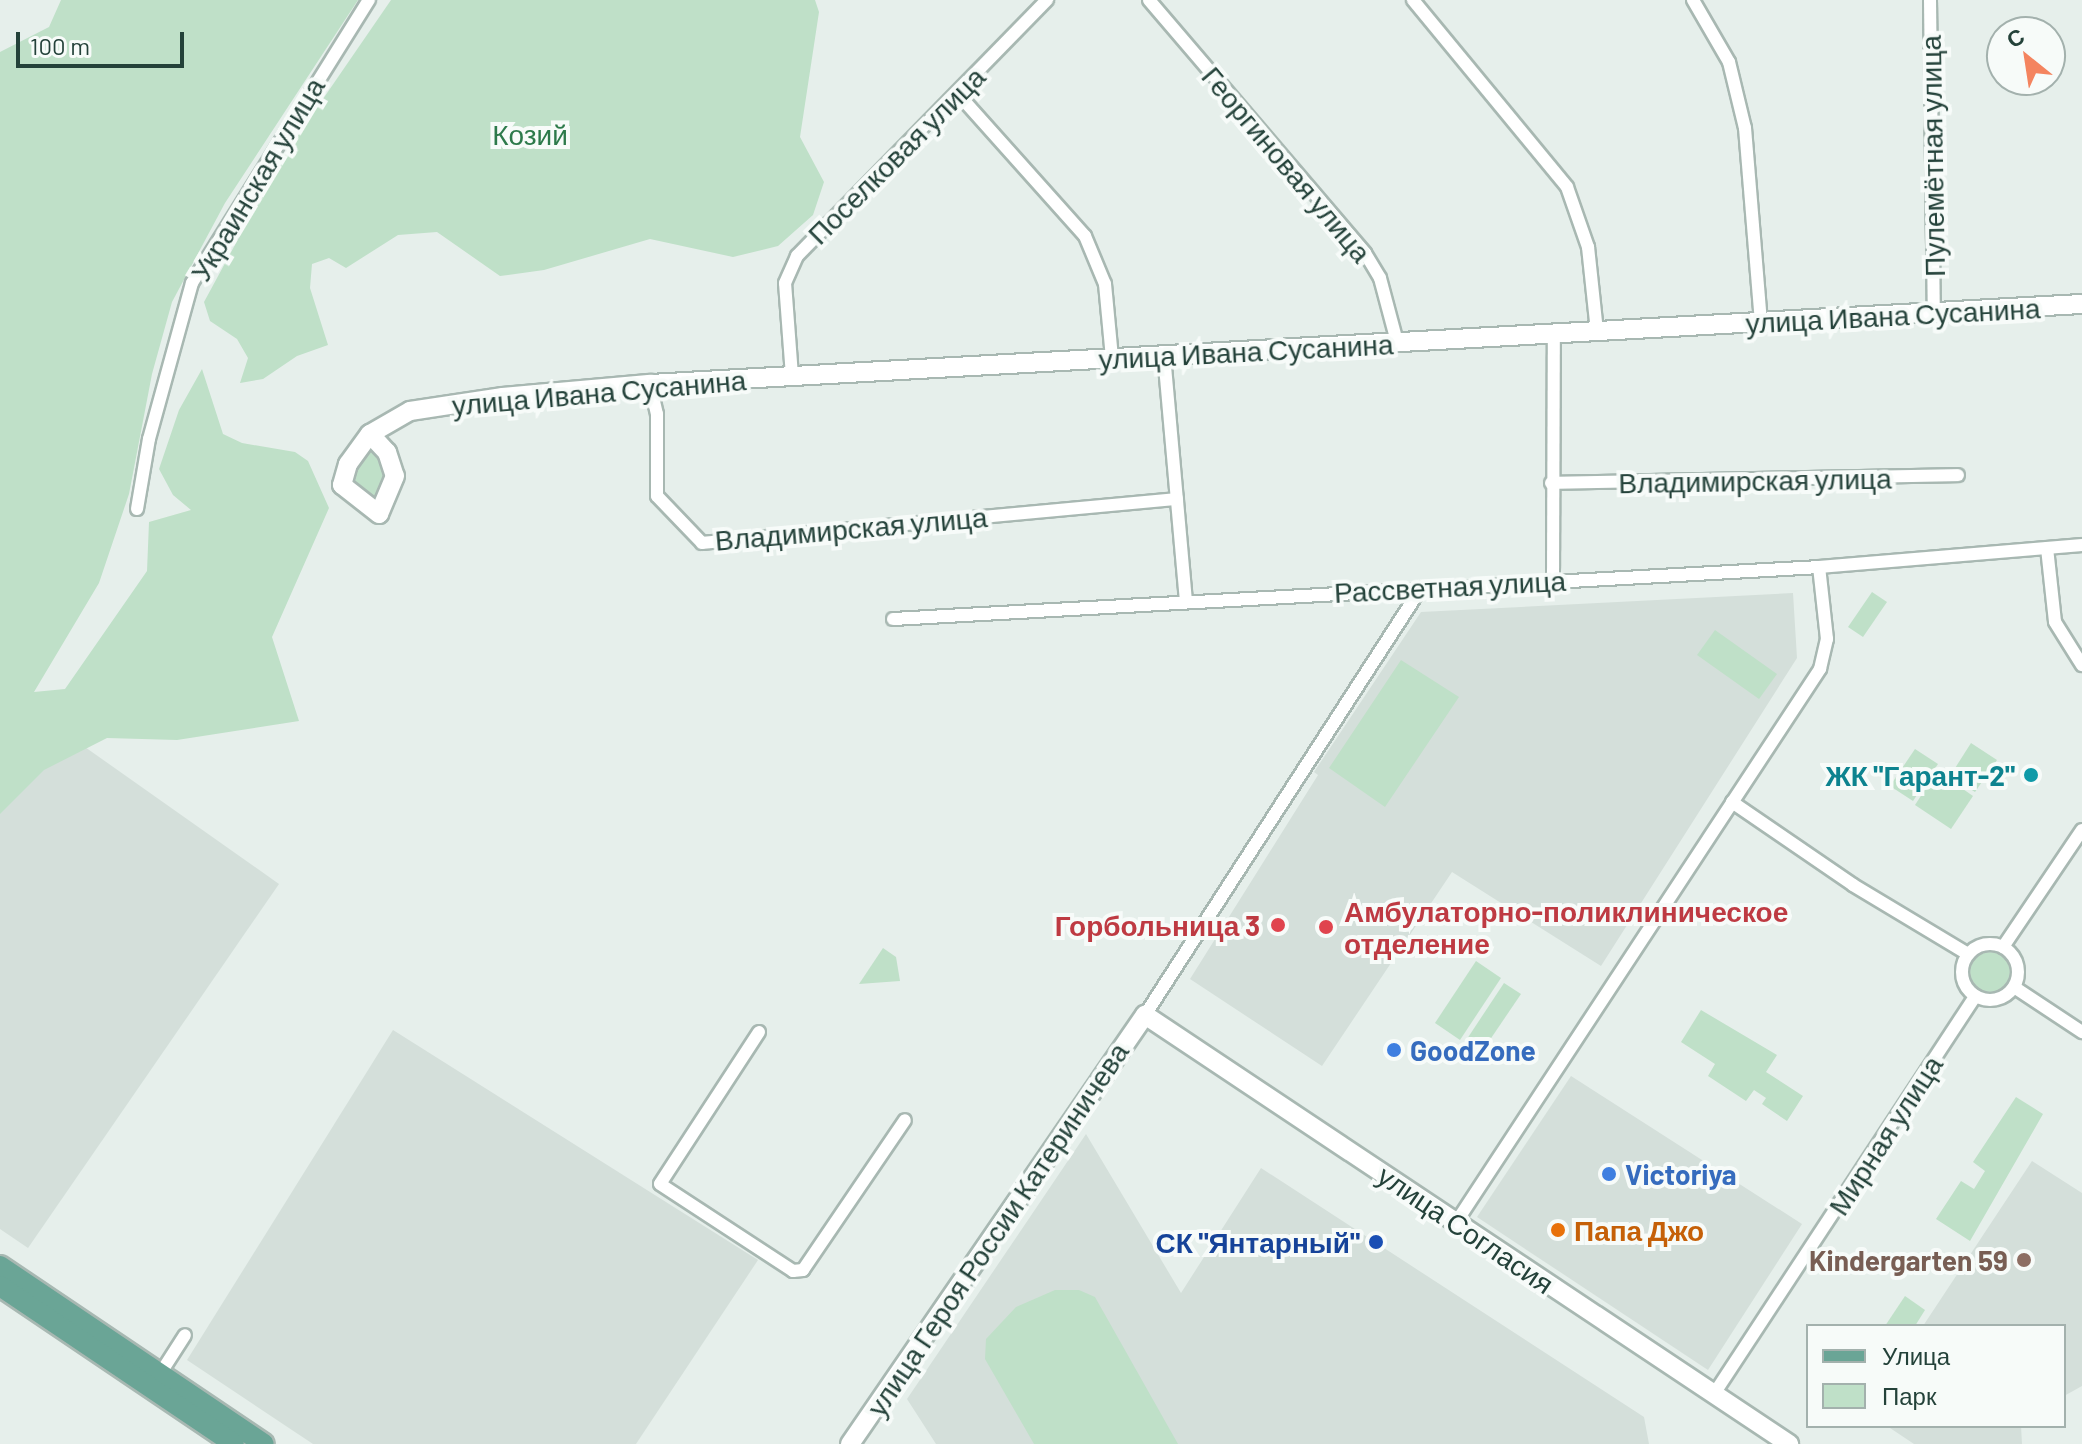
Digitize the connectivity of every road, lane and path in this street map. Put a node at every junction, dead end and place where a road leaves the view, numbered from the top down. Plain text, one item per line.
1 (369, 0) edge
2 (1047, 0) edge
3 (1149, 0) edge
4 (1413, 0) edge
5 (1693, 0) edge
6 (1930, 0) edge
7 (959, 95) junction
8 (2082, 304) edge
9 (1934, 312) junction
10 (1761, 322) junction
11 (1597, 331) junction
12 (1554, 333) junction
13 (1397, 342) junction
14 (1164, 355) junction
15 (1112, 358) junction
16 (792, 376) junction
17 (650, 384) junction
18 (370, 434) junction
19 (1958, 475) dead end
20 (1551, 483) junction
21 (1177, 499) junction
22 (137, 509) dead end
23 (2082, 545) edge
24 (2047, 548) junction
25 (1819, 567) junction
26 (1553, 579) junction
27 (1421, 588) junction
28 (1186, 601) junction
29 (893, 619) dead end
30 (2082, 665) edge
31 (1732, 802) junction
32 (2082, 830) edge
33 (2003, 947) junction
34 (1968, 954) junction
35 (2014, 987) junction
36 (1975, 996) junction
37 (1145, 1015) junction
38 (759, 1032) dead end
39 (2082, 1032) edge
40 (905, 1120) dead end
41 (1457, 1221) junction
42 (0, 1266) edge
43 (0, 1286) edge
44 (185, 1335) dead end
45 (160, 1374) junction
46 (1714, 1394) junction
47 (234, 1444) edge
48 (264, 1444) edge
49 (850, 1444) edge
50 (1789, 1444) edge

1 - 22 street, Украинская улица
2 - 7 street, Поселковая улица
3 - 13 street, Георгиновая улица
4 - 11 street
5 - 10 street
6 - 9 street, Пулемётная улица
7 - 15 street
7 - 16 street, Поселковая улица
8 - 9 street, улица Ивана Сусанина
9 - 10 street, улица Ивана Сусанина
10 - 11 street, улица Ивана Сусанина
11 - 12 street, улица Ивана Сусанина
12 - 13 street, улица Ивана Сусанина
12 - 20 street
13 - 14 street, улица Ивана Сусанина
14 - 15 street, улица Ивана Сусанина
14 - 21 street
15 - 16 street, улица Ивана Сусанина
16 - 17 street, улица Ивана Сусанина
17 - 18 street, улица Ивана Сусанина
17 - 21 street, Владимирская улица
18 - 18 street
19 - 20 street, Владимирская улица
20 - 26 street
21 - 28 street
23 - 24 street, Рассветная улица
24 - 25 street, Рассветная улица
24 - 30 street
25 - 26 street, Рассветная улица
25 - 31 street
26 - 27 street, Рассветная улица
27 - 28 street, Рассветная улица
27 - 37 street
28 - 29 street, Рассветная улица
31 - 34 street
31 - 41 street
32 - 33 street
33 - 34 street
33 - 35 street
34 - 36 street
35 - 36 street
35 - 39 street
36 - 46 street, Мирная улица
37 - 41 street, улица Согласия
37 - 49 street, улица Героя России Катериничева
38 - 40 street
41 - 46 street, улица Согласия
42 - 45 main road
43 - 47 main road
44 - 45 street
45 - 48 main road
46 - 50 street, улица Согласия

